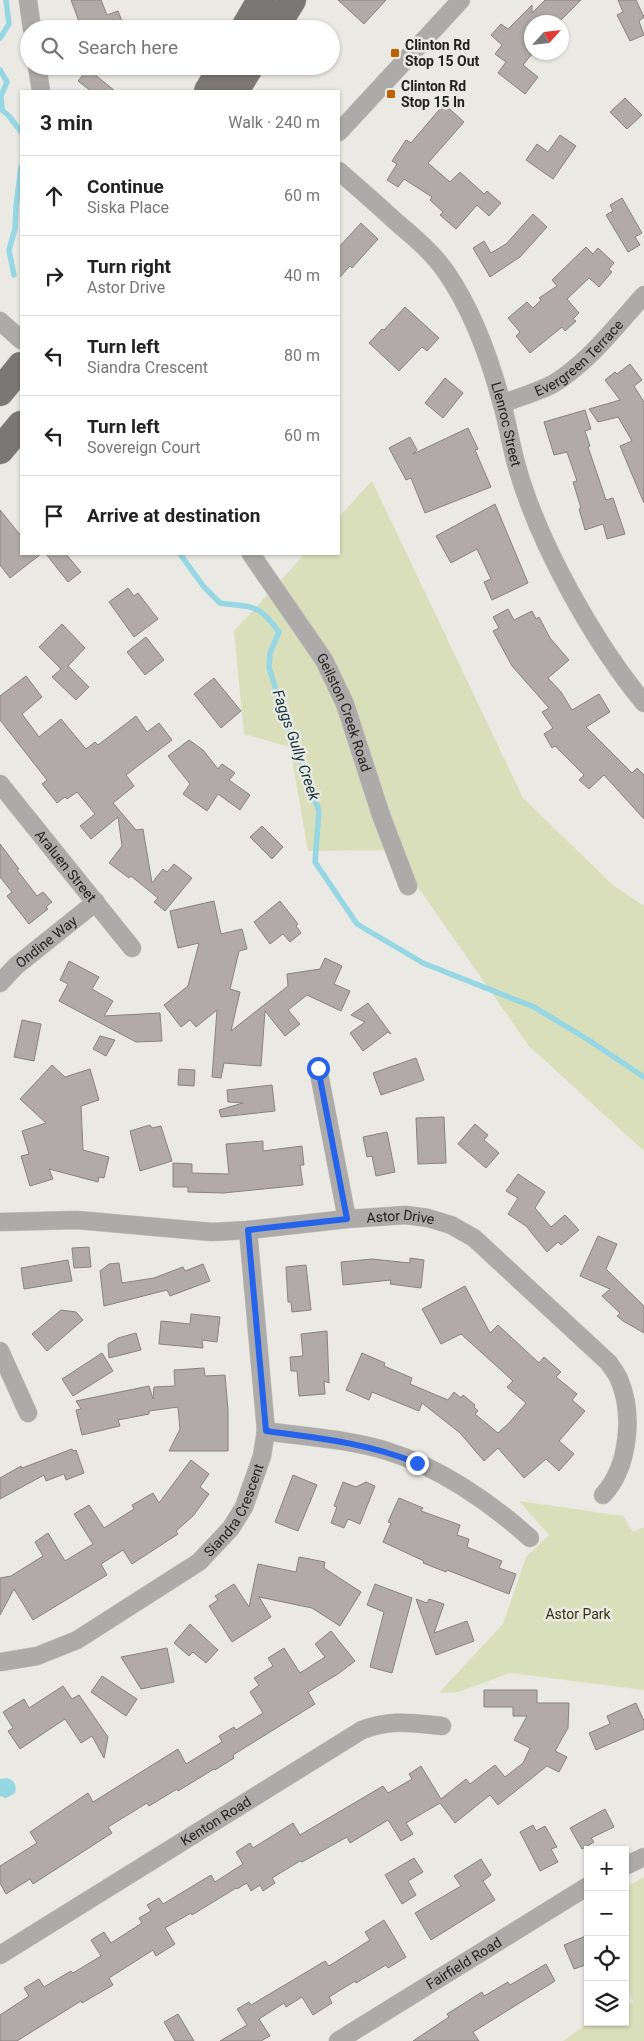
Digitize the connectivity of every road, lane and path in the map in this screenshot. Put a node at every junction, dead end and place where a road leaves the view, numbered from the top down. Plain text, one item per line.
1 (28, 0) edge
2 (260, 0) edge
3 (292, 0) edge
4 (461, 0) edge
5 (31, 20) edge
6 (249, 20) edge
7 (280, 20) edge
8 (38, 75) edge
9 (218, 75) edge
10 (245, 75) edge
11 (41, 90) edge
12 (209, 90) edge
13 (236, 90) edge
14 (340, 131) edge
15 (340, 172) edge
16 (644, 295) edge
17 (0, 320) edge
18 (20, 339) edge
19 (20, 367) edge
20 (0, 392) edge
21 (502, 404) junction
22 (20, 425) edge
23 (0, 450) edge
24 (252, 555) edge
25 (644, 703) edge
26 (0, 784) edge
27 (408, 886) dead end
28 (96, 902) junction
29 (132, 948) dead end
30 (0, 983) edge
31 (318, 1068) dead end
32 (347, 1219) junction
33 (0, 1222) edge
34 (248, 1230) junction
35 (0, 1351) edge
36 (28, 1412) dead end
37 (266, 1431) junction
38 (603, 1495) dead end
39 (530, 1538) dead end
40 (0, 1662) edge
41 (442, 1726) dead end
42 (644, 1857) edge
43 (629, 1864) edge
44 (584, 1888) edge
45 (0, 1955) edge
46 (338, 2041) edge

1 - 5 street
2 - 6 main road
3 - 7 main road
4 - 14 street
8 - 11 street
9 - 12 main road
10 - 13 main road
15 - 21 street, Llenroc Street
16 - 21 street, Evergreen Terrace
17 - 18 street
19 - 20 main road
21 - 25 street, Llenroc Street
22 - 23 main road
24 - 27 street, Geilston Creek Road
26 - 28 street, Araluen Street
28 - 29 street, Araluen Street
28 - 30 street, Ondine Way
31 - 32 street
32 - 34 street, Astor Drive
32 - 38 street, Astor Drive
33 - 34 street, Astor Drive
34 - 37 street, Siandra Crescent
35 - 36 street
37 - 39 street
37 - 40 street, Siandra Crescent
41 - 45 street, Kenton Road
42 - 43 street
44 - 46 street, Fairfield Road

